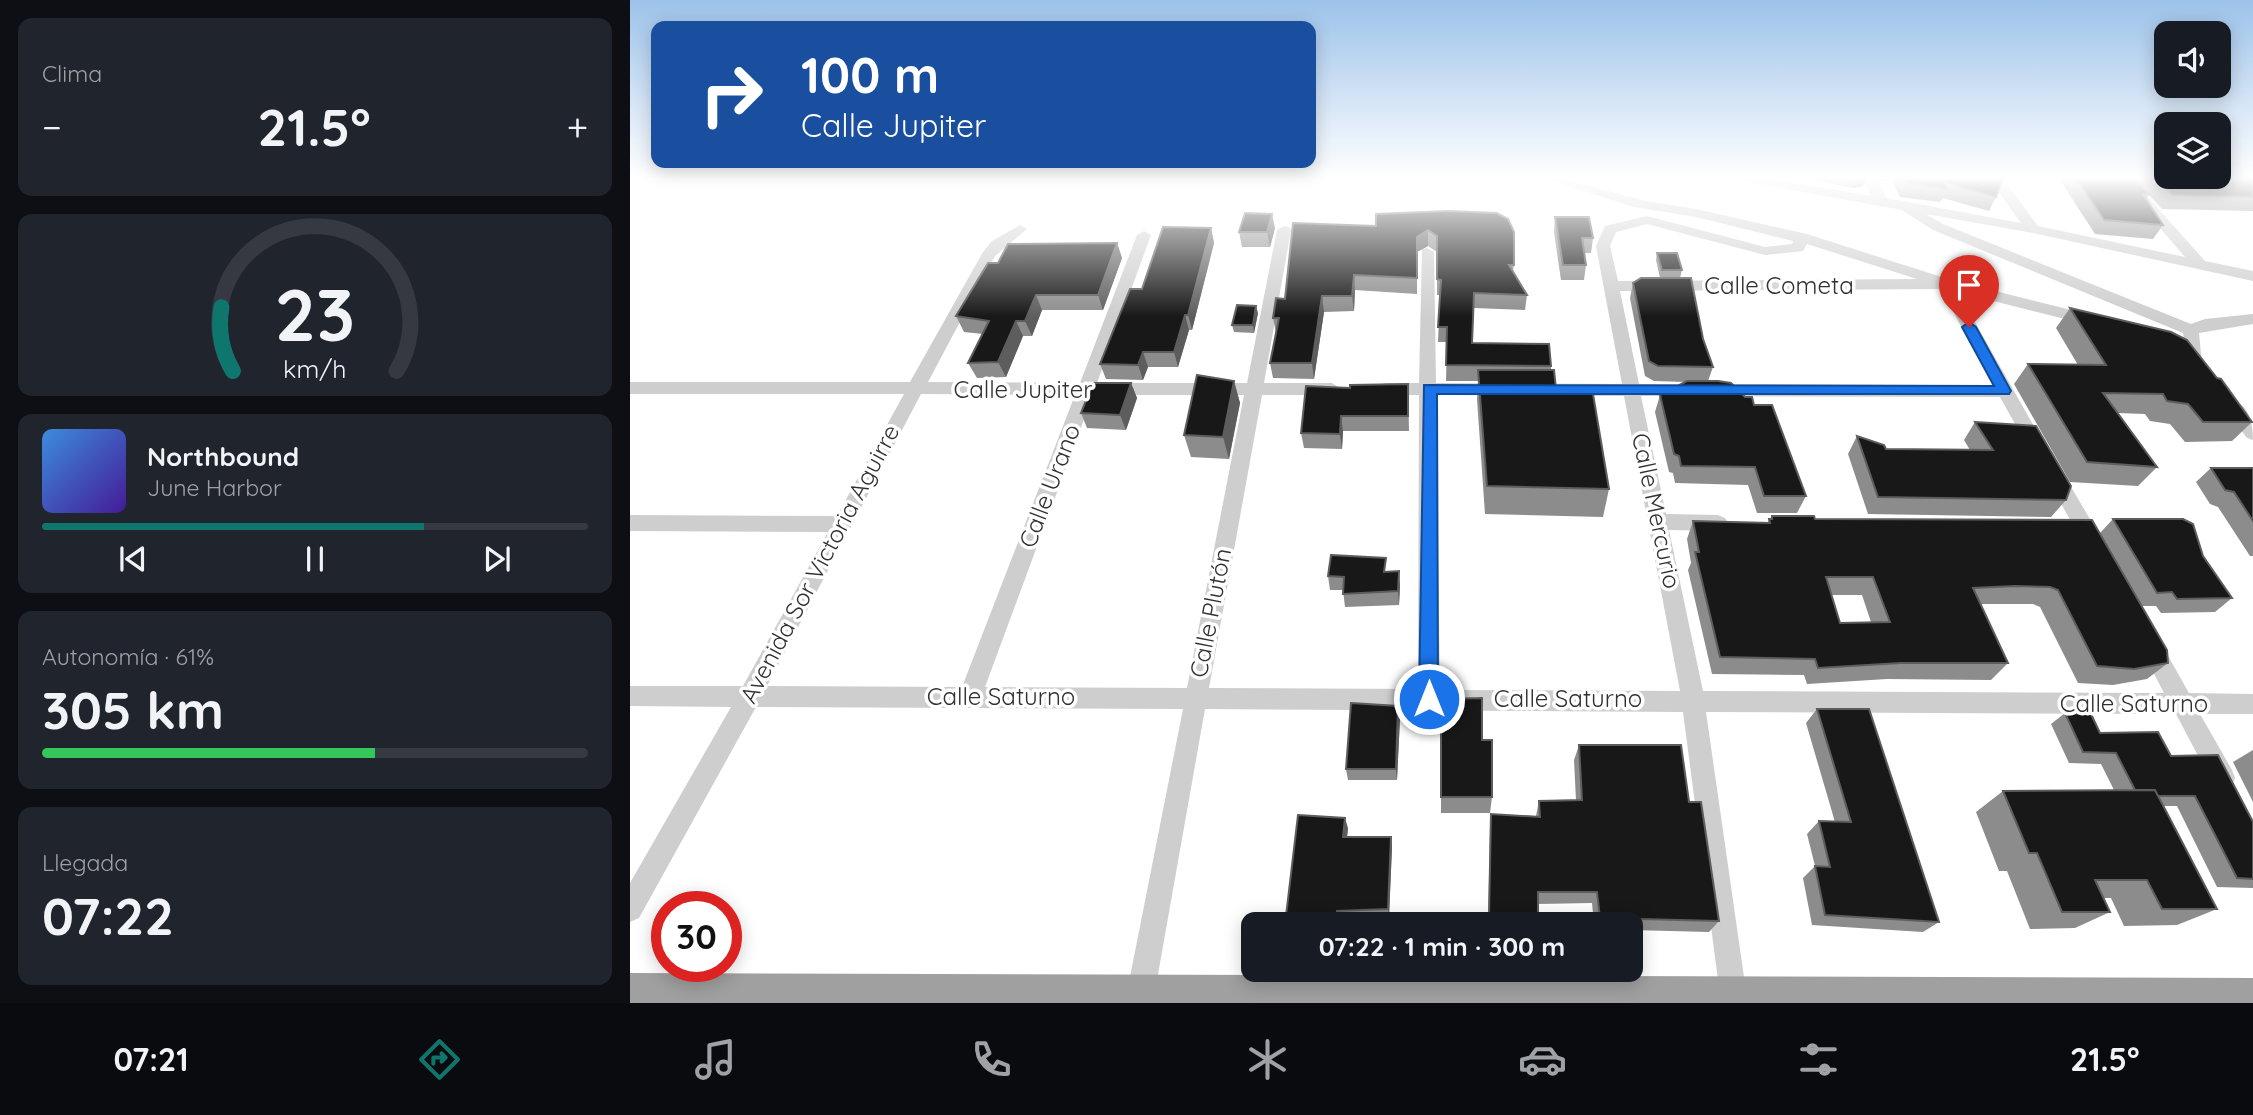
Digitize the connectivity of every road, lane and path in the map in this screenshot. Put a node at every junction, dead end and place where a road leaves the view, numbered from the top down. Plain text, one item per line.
1 (1628, 224) edge
2 (1663, 224) edge
3 (1744, 224) edge
4 (1931, 224) edge
5 (2005, 224) edge
6 (2029, 224) edge
7 (2164, 224) edge
8 (1020, 229) dead end
9 (2033, 229) junction
10 (1284, 230) dead end
11 (1144, 235) dead end
12 (1802, 237) junction
13 (1427, 252) dead end
14 (2201, 266) junction
15 (2253, 276) edge
16 (1946, 284) junction
17 (1612, 286) junction
18 (2253, 319) edge
19 (2109, 325) edge
20 (2191, 330) junction
21 (2177, 354) edge
22 (2194, 365) junction
23 (630, 388) edge
24 (1429, 388) junction
25 (1630, 388) junction
26 (1254, 389) junction
27 (914, 390) junction
28 (1087, 390) junction
29 (2004, 391) junction
30 (2250, 425) edge
31 (1660, 522) junction
32 (630, 523) edge
33 (1742, 523) edge
34 (842, 524) junction
35 (2058, 528) edge
36 (2085, 528) junction
37 (2105, 564) edge
38 (2137, 622) edge
39 (630, 696) edge
40 (750, 696) junction
41 (970, 697) junction
42 (1195, 698) junction
43 (1429, 699) junction
44 (1693, 699) junction
45 (2253, 704) edge
46 (2183, 705) junction
47 (2234, 797) edge
48 (630, 909) edge
49 (630, 996) edge
50 (1140, 997) junction
51 (1734, 998) junction
52 (1055, 1000) edge
53 (1503, 1000) edge
54 (2253, 1001) edge
55 (2102, 1002) edge

1 - 17 street, Calle Mercurio
2 - 12 street, Calle Mercurio
3 - 12 street
4 - 20 street
5 - 9 street
6 - 9 street
7 - 14 street
8 - 27 street, Avenida Sor Victoria Aguirre
9 - 14 street
10 - 26 street, Calle Plutón
11 - 28 street, Calle Urano
12 - 16 street
13 - 24 street
14 - 15 street
16 - 17 street, Calle Cometa
16 - 19 street
16 - 29 street
17 - 25 street, Calle Mercurio
18 - 20 street
20 - 22 street
21 - 22 street
22 - 30 street
23 - 27 street, Calle Jupiter
24 - 25 street, Calle Jupiter
24 - 26 street, Calle Jupiter
24 - 43 street
25 - 29 street, Calle Jupiter
25 - 31 street, Calle Mercurio
26 - 28 street, Calle Jupiter
26 - 42 street, Calle Plutón
27 - 28 street, Calle Jupiter
27 - 34 street, Avenida Sor Victoria Aguirre
28 - 41 street, Calle Urano
29 - 36 street
31 - 33 street
31 - 44 street, Calle Mercurio
32 - 34 street
34 - 40 street, Avenida Sor Victoria Aguirre
35 - 36 street
36 - 37 street
38 - 46 street
39 - 40 street, Calle Saturno
40 - 41 street, Calle Saturno
40 - 48 street, Avenida Sor Victoria Aguirre
41 - 42 street, Calle Saturno
42 - 43 street, Calle Saturno
42 - 50 street, Calle Plutón
43 - 44 street, Calle Saturno
44 - 46 street, Calle Saturno
44 - 51 street, Calle Mercurio
45 - 46 street, Calle Saturno
46 - 47 street
49 - 52 highway
50 - 52 highway
50 - 53 highway
51 - 53 highway
51 - 55 highway
54 - 55 highway

